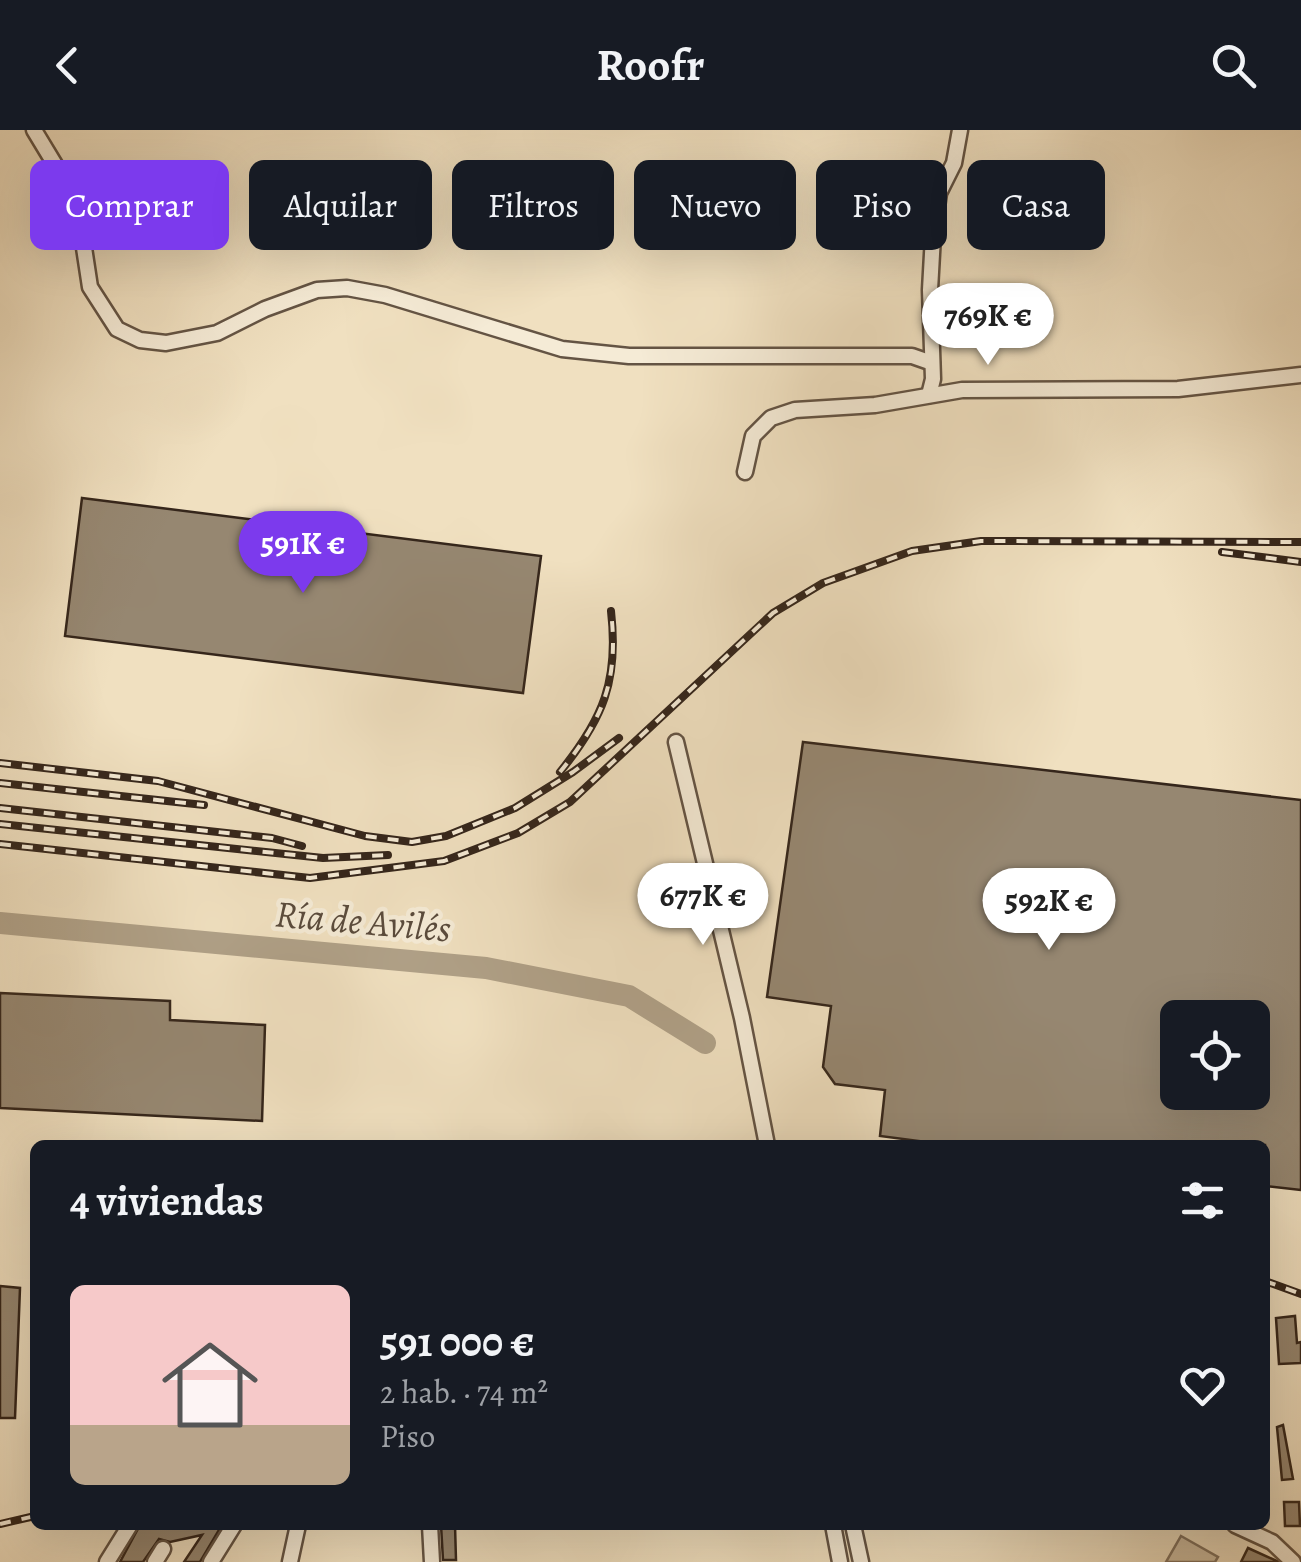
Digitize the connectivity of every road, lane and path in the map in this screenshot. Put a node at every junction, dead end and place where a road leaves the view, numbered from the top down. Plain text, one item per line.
1 (34, 130) edge
2 (960, 130) edge
3 (932, 363) junction
4 (1301, 375) edge
5 (929, 395) junction
6 (745, 472) dead end
7 (676, 742) dead end
8 (766, 1140) edge
9 (127, 1530) edge
10 (231, 1530) edge
11 (297, 1530) edge
12 (430, 1530) edge
13 (834, 1530) edge
14 (854, 1530) edge
15 (1246, 1530) edge
16 (107, 1562) edge
17 (210, 1562) edge
18 (290, 1562) edge
19 (432, 1562) edge
20 (840, 1562) edge
21 (862, 1562) edge
22 (1293, 1562) edge

1 - 3 street
2 - 3 street
3 - 5 street
4 - 5 street
5 - 6 street
7 - 8 street
9 - 16 street
10 - 17 street
11 - 18 street
12 - 19 street
13 - 20 street
14 - 21 street
15 - 22 street

